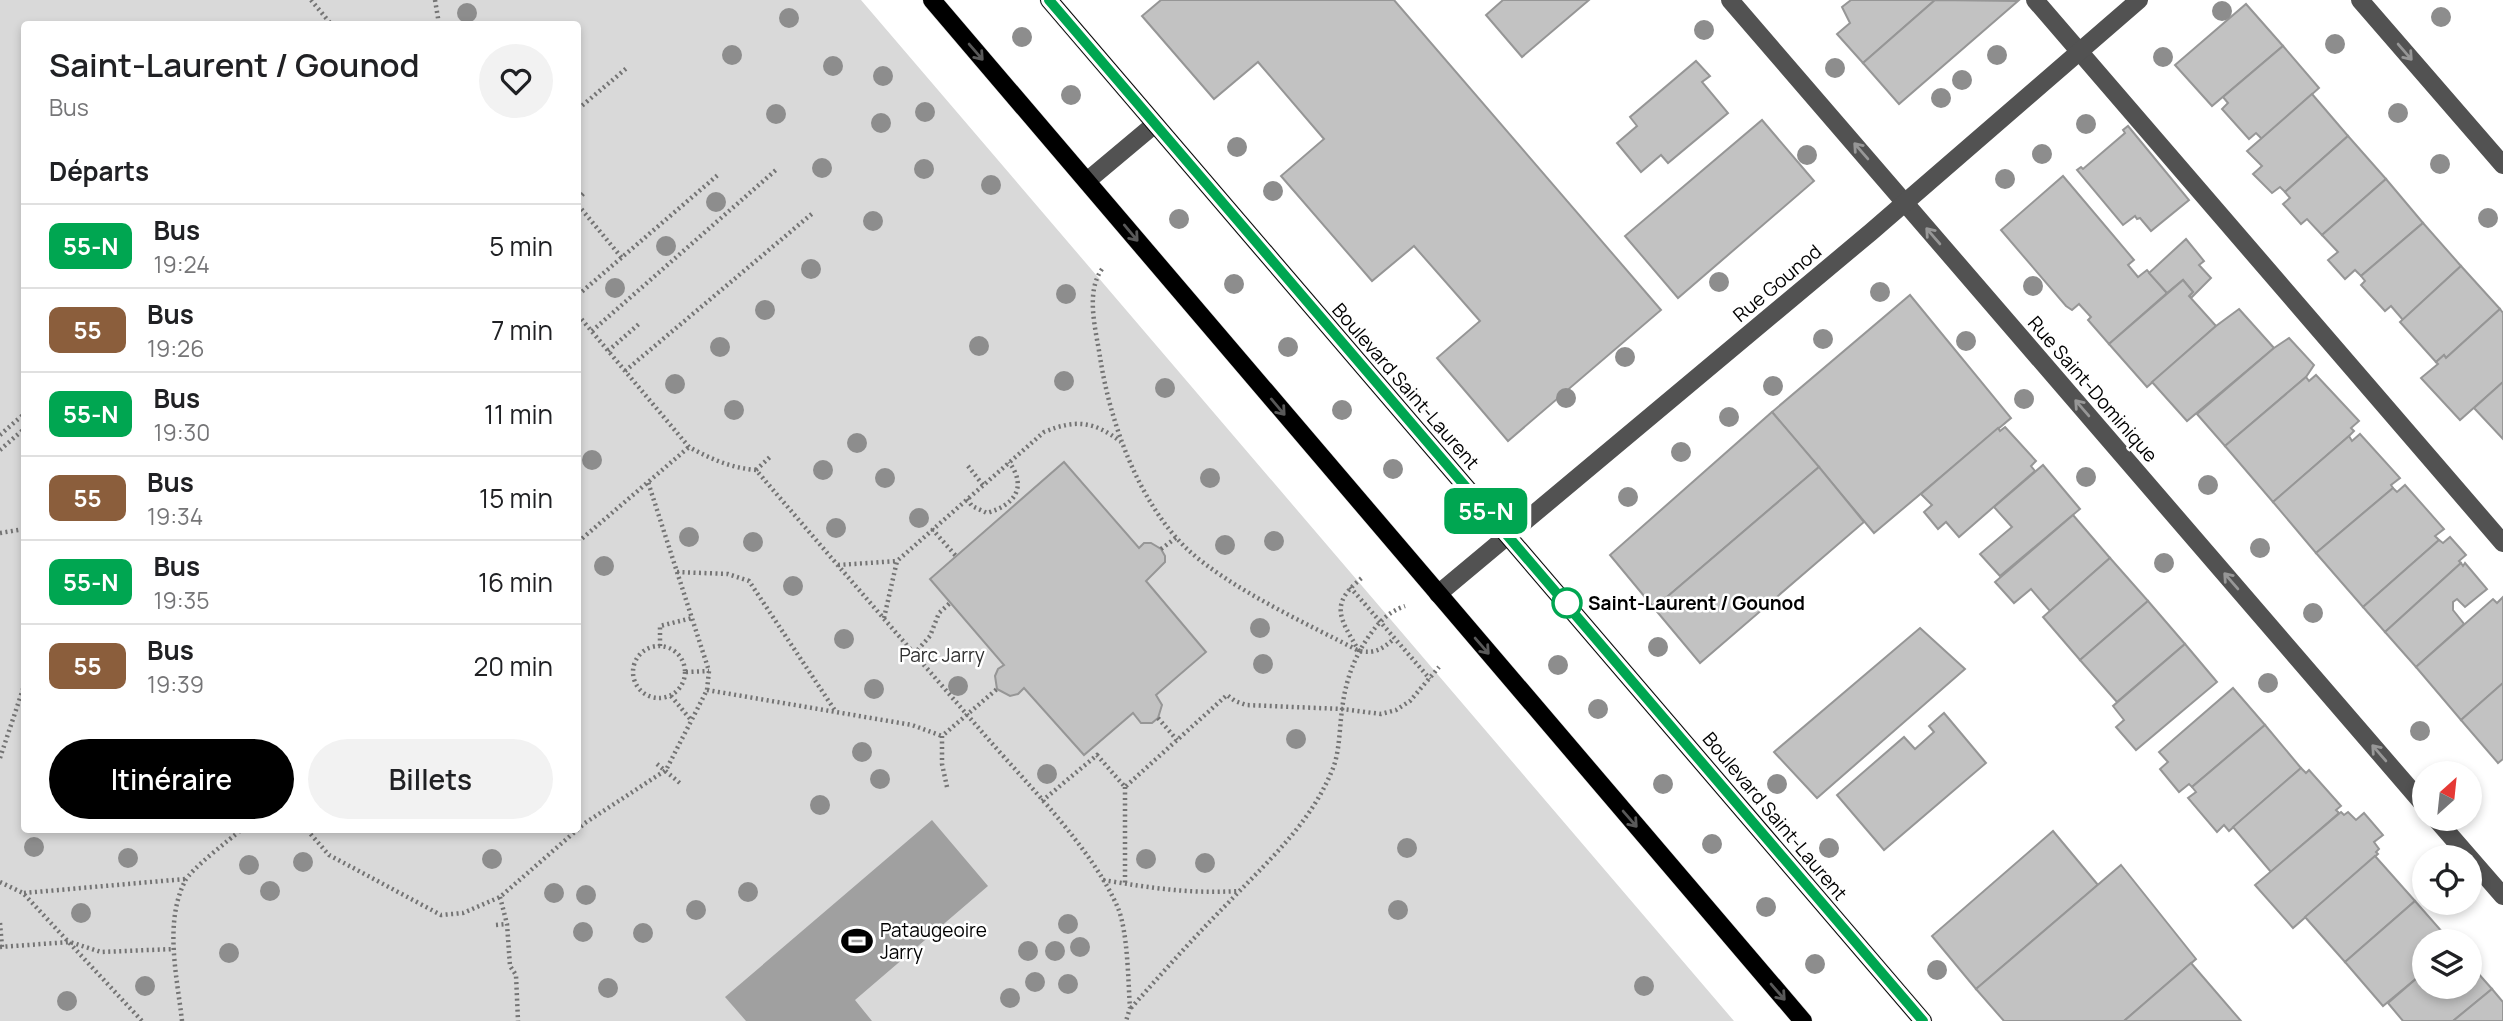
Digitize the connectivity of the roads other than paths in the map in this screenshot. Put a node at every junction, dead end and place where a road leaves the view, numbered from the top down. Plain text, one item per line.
1 (932, 0) edge
2 (1049, 0) edge
3 (1730, 0) edge
4 (2035, 0) edge
5 (2139, 0) edge
6 (2360, 0) edge
7 (2080, 52) junction
8 (1155, 124) junction
9 (2503, 165) edge
10 (1087, 181) junction
11 (1905, 203) junction
12 (1508, 536) junction
13 (2503, 543) edge
14 (1438, 594) junction
15 (2412, 791) edge
16 (2446, 831) edge
17 (2503, 897) edge
18 (1803, 1021) edge
19 (1923, 1021) edge

1 -> 10 main road
2 - 8 main road, Boulevard Saint-Laurent
11 -> 3 street, Rue Saint-Dominique
4 - 7 street
5 - 7 street, Rue Gounod
6 -> 9 street
7 - 11 street, Rue Gounod
7 - 13 street
8 - 10 street
8 - 12 main road, Boulevard Saint-Laurent
10 -> 14 main road
11 - 12 street, Rue Gounod
15 -> 11 street, Rue Saint-Dominique
12 - 14 street, Rue Gounod
12 - 19 main road, Boulevard Saint-Laurent
14 -> 18 main road
16 - 17 street

